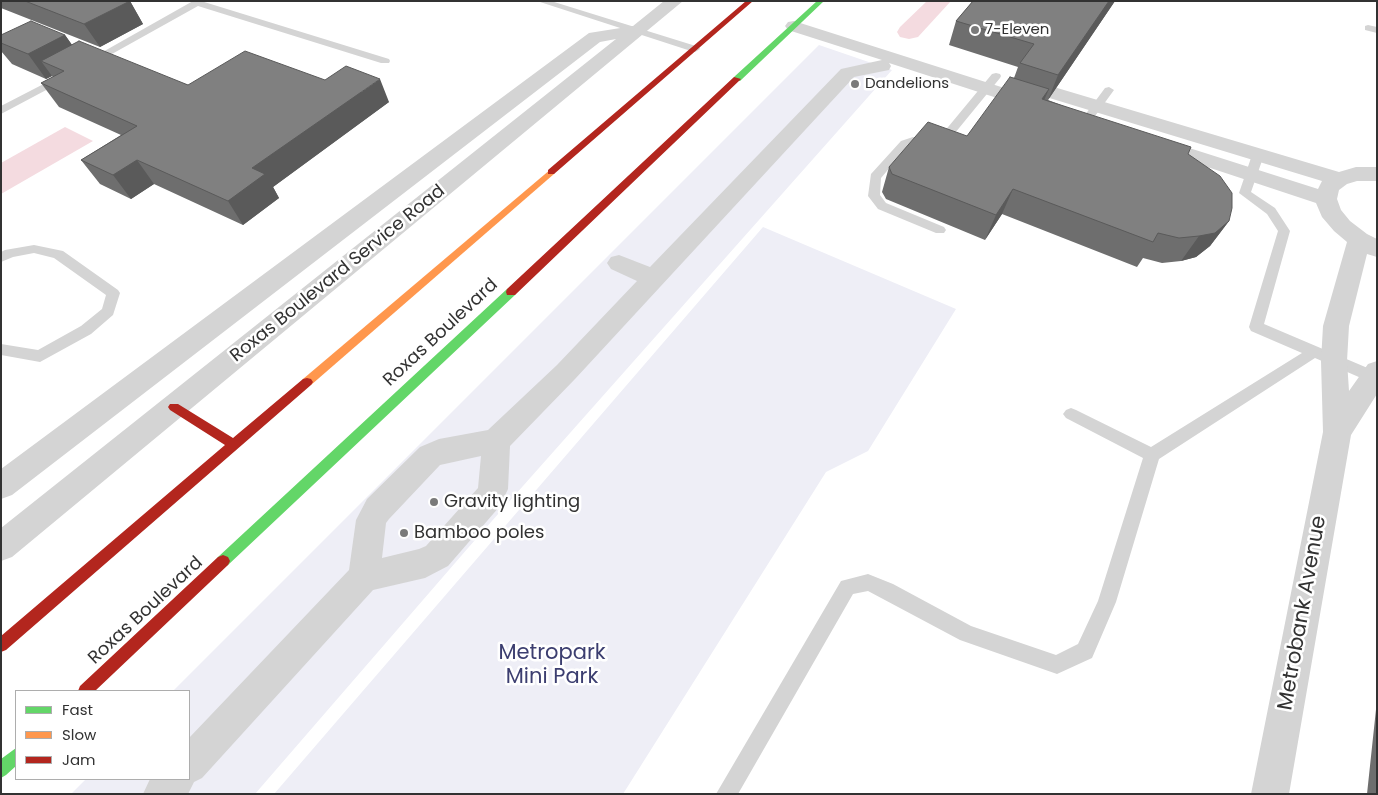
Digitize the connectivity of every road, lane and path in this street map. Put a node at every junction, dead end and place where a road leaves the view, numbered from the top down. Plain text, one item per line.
1 (541, 1) edge
2 (675, 1) edge
3 (750, 1) edge
4 (820, 1) edge
5 (800, 21) junction
6 (637, 31) junction
7 (694, 48) junction
8 (386, 61) dead end
9 (882, 66) dead end
10 (992, 82) junction
11 (1109, 90) dead end
12 (1, 111) edge
13 (1091, 113) junction
14 (1258, 155) junction
15 (1251, 174) junction
16 (1377, 174) edge
17 (1339, 179) junction
18 (1326, 198) junction
19 (940, 230) dead end
20 (1368, 245) edge
21 (1, 258) edge
22 (619, 263) dead end
23 (654, 279) junction
24 (1, 349) edge
25 (1324, 356) junction
26 (1375, 374) edge
27 (174, 407) junction
28 (1071, 414) dead end
29 (1337, 432) junction
30 (496, 441) junction
31 (234, 445) junction
32 (1152, 454) junction
33 (1, 486) edge
34 (1, 548) edge
35 (364, 577) junction
36 (1, 645) edge
37 (86, 690) edge
38 (15, 757) edge
39 (190, 764) edge
40 (1, 770) edge
41 (175, 780) edge
42 (162, 794) edge
43 (726, 794) edge
44 (1270, 794) edge

1 - 6 lane
2 - 6 street, Roxas Boulevard Service Road
3 - 7 highway
4 - 5 highway, Roxas Boulevard
5 - 10 street
5 - 37 highway, Roxas Boulevard
6 - 7 lane
6 - 27 street, Roxas Boulevard Service Road
6 - 33 street
7 - 31 highway
8 - 12 lane
9 - 23 street
10 - 13 street
10 - 19 lane
11 - 13 lane
13 - 14 street
13 - 15 street
14 - 15 lane
14 - 17 street
15 - 18 street
15 - 25 lane
16 - 17 street
17 - 18 street
18 - 20 street
20 - 25 street, Metrobank Avenue
21 - 24 lane
22 - 23 street
23 - 30 street
25 - 26 lane
25 - 29 street, Metrobank Avenue
25 - 32 lane
26 - 29 street, Metrobank Avenue
27 - 31 highway
27 - 34 street, Roxas Boulevard Service Road
28 - 32 lane
29 - 44 street, Metrobank Avenue
30 - 35 street
30 - 35 street
31 - 36 highway
32 - 43 lane
35 - 39 street
38 - 40 highway
41 - 42 street

